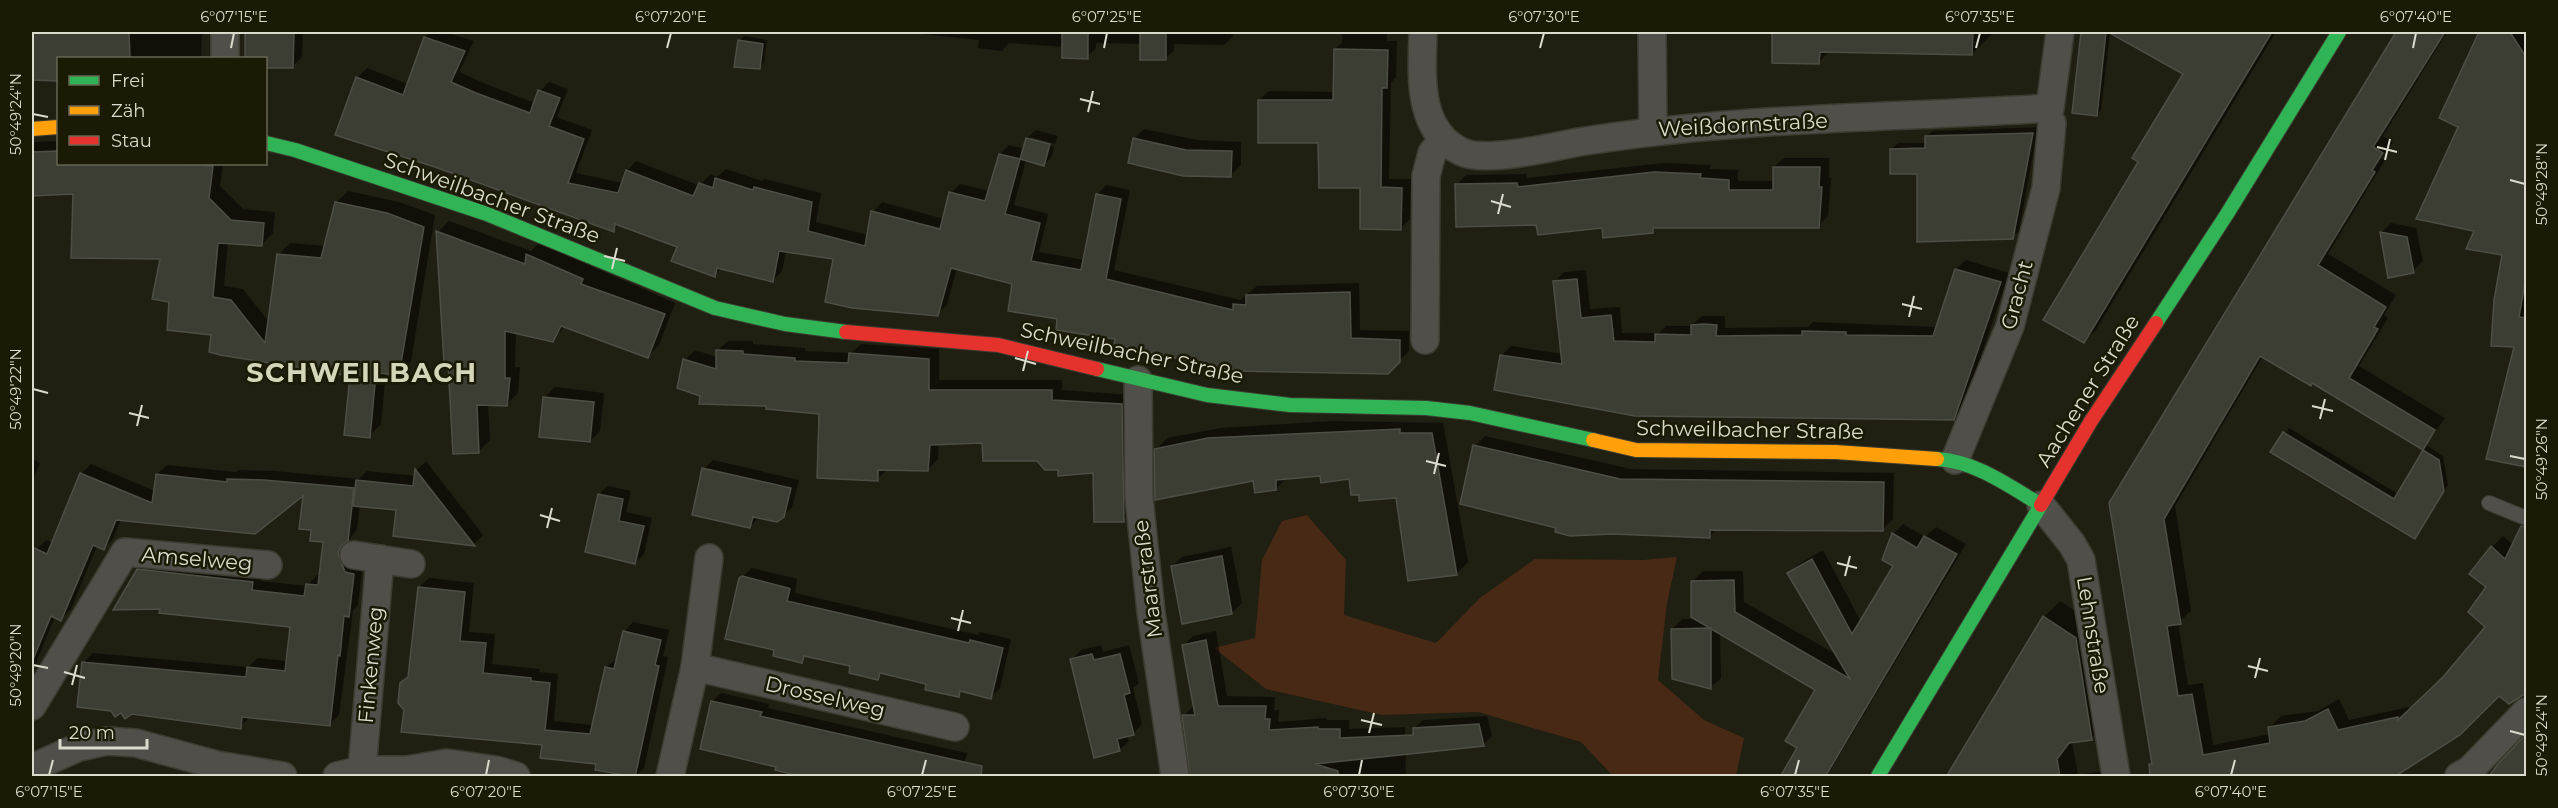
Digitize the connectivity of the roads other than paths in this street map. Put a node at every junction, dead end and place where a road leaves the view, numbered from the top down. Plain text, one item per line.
1 (225, 32) edge
2 (1424, 32) edge
3 (1652, 32) edge
4 (2060, 32) edge
5 (2339, 32) edge
6 (225, 57) edge
7 (2051, 116) junction
8 (57, 127) edge
9 (32, 129) edge
10 (1653, 130) junction
11 (1443, 140) junction
12 (267, 143) edge
13 (1425, 340) dead end
14 (1138, 380) junction
15 (1955, 459) junction
16 (2489, 503) dead end
17 (2041, 505) junction
18 (2526, 518) edge
19 (709, 558) dead end
20 (411, 564) dead end
21 (268, 565) dead end
22 (695, 667) junction
23 (32, 706) edge
24 (2526, 712) edge
25 (955, 727) dead end
26 (32, 768) edge
27 (350, 773) edge
28 (284, 777) edge
29 (516, 777) edge
30 (670, 777) edge
31 (1175, 777) edge
32 (1878, 777) edge
33 (2116, 777) edge
34 (2458, 777) edge

1 - 6 street
2 - 11 street
3 - 10 street
4 - 7 street, Gracht
5 - 17 main road, Aachener Straße
7 - 10 street, Weißdornstraße
7 - 15 street, Gracht
8 - 9 main road
10 - 11 street, Weißdornstraße
11 - 13 street
12 - 14 main road, Schweilbacher Straße
14 - 15 main road, Schweilbacher Straße
14 - 31 street, Maarstraße
15 - 17 main road, Schweilbacher Straße
16 - 18 lane
17 - 32 main road, Aachener Straße
17 - 33 street, Lehnstraße
19 - 22 street
20 - 27 street, Finkenweg
21 - 23 street, Amselweg
22 - 25 street, Drosselweg
22 - 30 street
24 - 34 street
26 - 28 street
27 - 29 street

